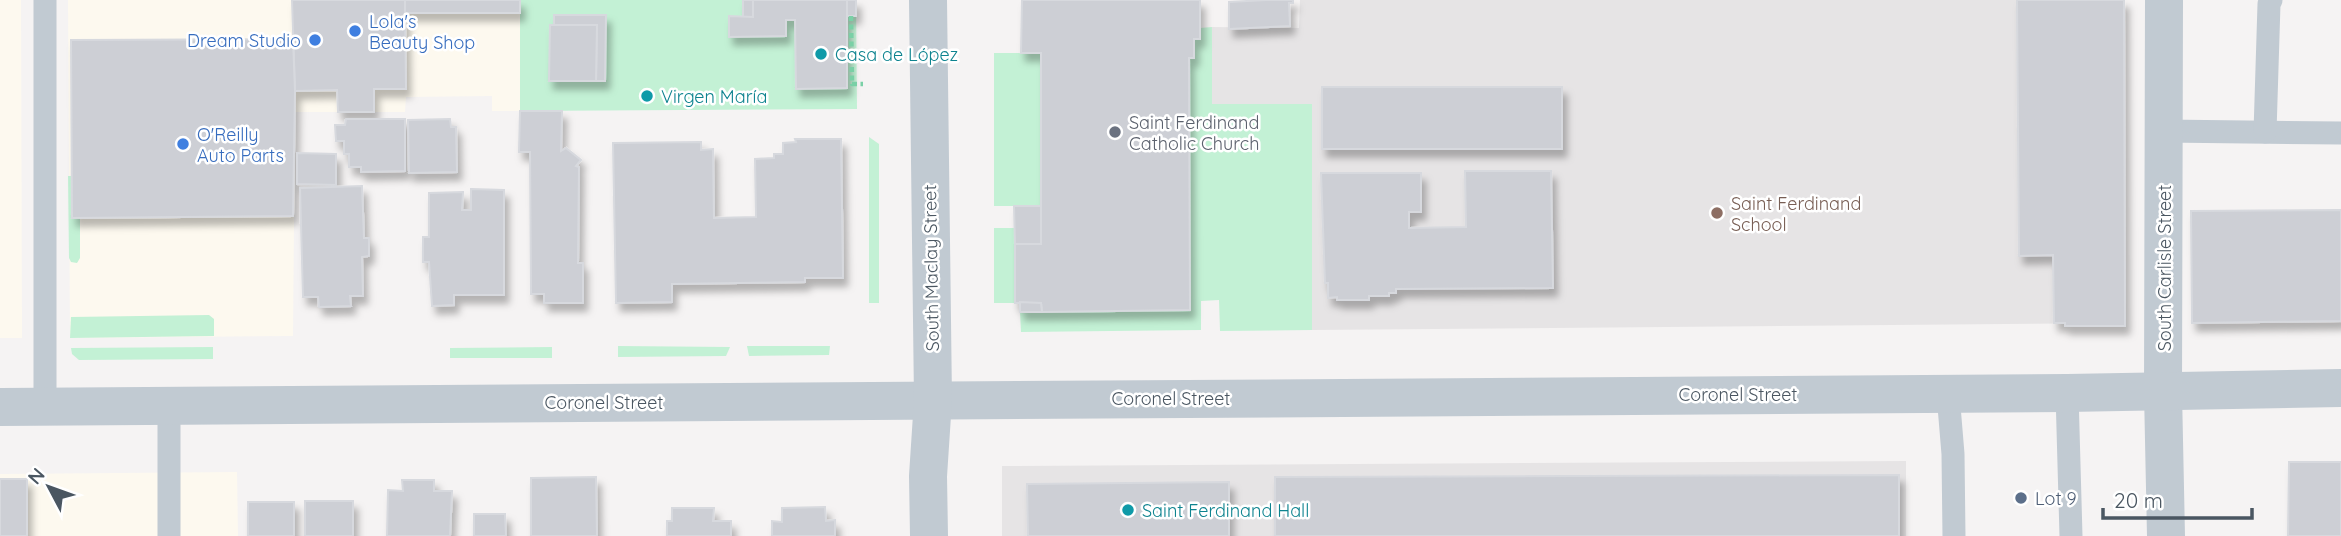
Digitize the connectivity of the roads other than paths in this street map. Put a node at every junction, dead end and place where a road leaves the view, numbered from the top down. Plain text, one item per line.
1 (45, 0) edge
2 (928, 0) edge
3 (2164, 0) edge
4 (2271, 0) edge
5 (2164, 131) junction
6 (2265, 132) junction
7 (2341, 133) edge
8 (2341, 388) edge
9 (2163, 392) junction
10 (2067, 393) junction
11 (1948, 394) junction
12 (933, 400) junction
13 (169, 405) junction
14 (45, 406) junction
15 (0, 407) edge
16 (169, 536) edge
17 (929, 536) edge
18 (1954, 536) edge
19 (2071, 536) edge
20 (2166, 536) edge

1 - 14 lane
2 - 12 street, South Maclay Street
3 - 5 street, South Carlisle Street
4 - 6 lane
5 - 6 lane
5 - 9 street, South Carlisle Street
6 - 7 lane
8 - 9 street, Coronel Street
9 - 10 street, Coronel Street
9 - 20 street, South Carlisle Street
10 - 11 street, Coronel Street
10 - 19 lane
11 - 12 street, Coronel Street
11 - 18 lane
12 - 13 street, Coronel Street
12 - 17 street, South Maclay Street
13 - 14 street, Coronel Street
13 - 16 lane
14 - 15 street, Coronel Street

